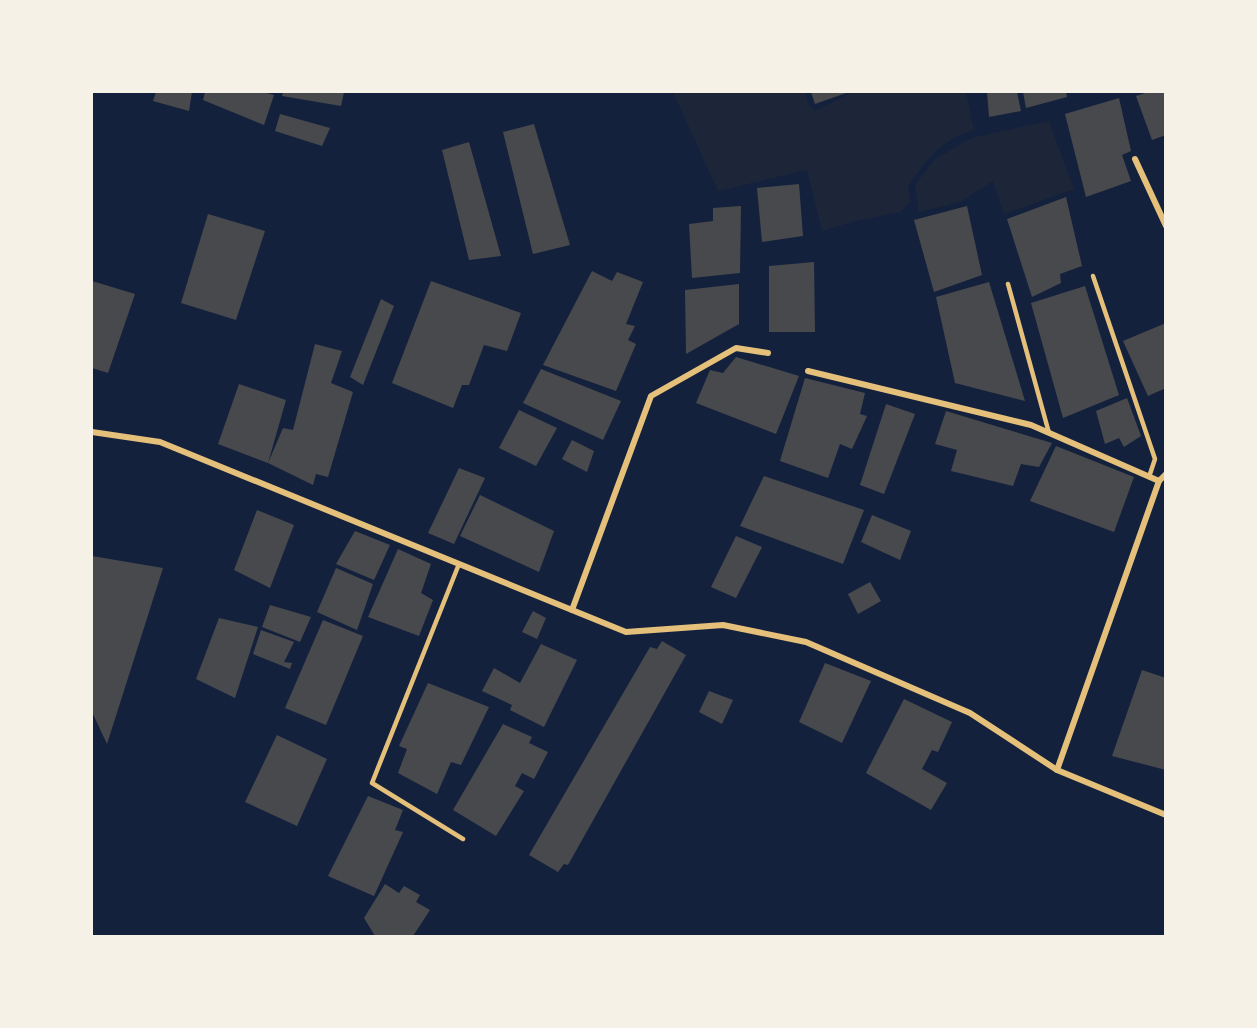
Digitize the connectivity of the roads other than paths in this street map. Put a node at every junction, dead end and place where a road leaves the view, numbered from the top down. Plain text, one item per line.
1 (1135, 159) dead end
2 (1166, 226) edge
3 (1093, 276) dead end
4 (1008, 284) dead end
5 (768, 353) dead end
6 (808, 371) dead end
7 (92, 432) edge
8 (1048, 433) junction
9 (1166, 474) edge
10 (1149, 477) junction
11 (1159, 481) junction
12 (459, 564) junction
13 (572, 610) junction
14 (1057, 770) junction
15 (1166, 815) edge
16 (463, 839) dead end

1 - 2 street
3 - 10 lane
4 - 8 lane
5 - 13 street
6 - 8 street
7 - 12 street
8 - 10 street
9 - 11 street
10 - 11 street
11 - 14 street
12 - 13 street
12 - 16 lane
13 - 14 street
14 - 15 street

